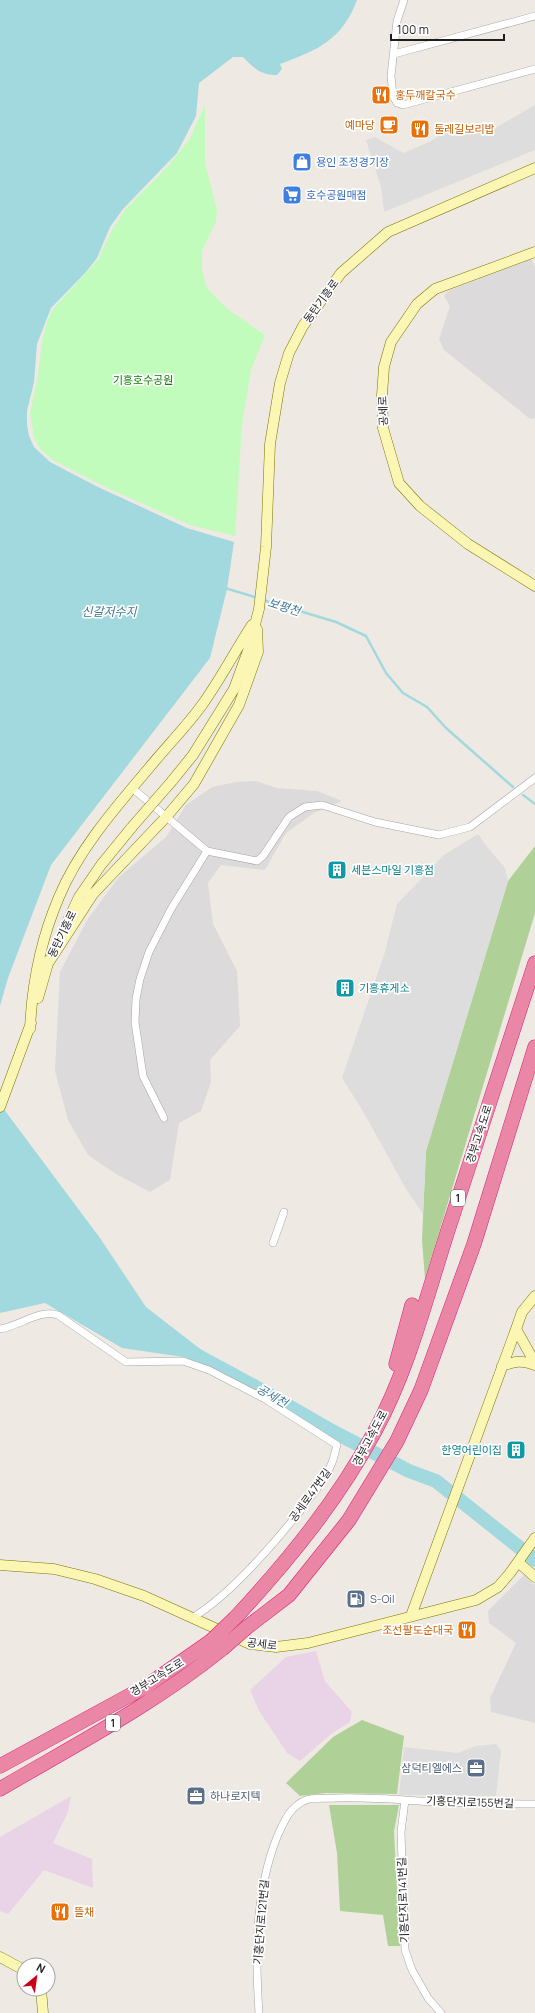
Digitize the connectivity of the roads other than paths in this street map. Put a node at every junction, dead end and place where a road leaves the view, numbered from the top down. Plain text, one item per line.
1 (404, 0) edge
2 (535, 16) edge
3 (394, 54) junction
4 (535, 68) edge
5 (535, 168) edge
6 (530, 172) edge
7 (535, 252) edge
8 (535, 586) edge
9 (258, 613) junction
10 (535, 778) edge
11 (132, 788) junction
12 (167, 816) junction
13 (207, 851) junction
14 (535, 963) edge
15 (47, 965) junction
16 (30, 1029) junction
17 (535, 1047) edge
18 (0, 1107) edge
19 (164, 1118) dead end
20 (284, 1212) dead end
21 (273, 1243) dead end
22 (535, 1296) edge
23 (412, 1305) dead end
24 (0, 1329) edge
25 (516, 1329) junction
26 (532, 1351) edge
27 (535, 1364) edge
28 (502, 1366) junction
29 (383, 1414) junction
30 (534, 1539) edge
31 (518, 1562) junction
32 (0, 1565) edge
33 (535, 1577) edge
34 (411, 1616) junction
35 (192, 1618) junction
36 (216, 1645) junction
37 (0, 1766) edge
38 (0, 1789) edge
39 (405, 1800) junction
40 (535, 1804) edge
41 (0, 1957) edge
42 (16, 1966) edge
43 (42, 1997) edge
44 (43, 2013) edge
45 (259, 2013) edge
46 (441, 2013) edge

1 - 3 street
2 - 3 street
3 - 4 street
5 - 6 main road, 동탄기흥로
6 - 9 main road, 동탄기흥로
7 - 8 main road, 공세로
9 - 11 main road
9 - 12 main road
9 - 15 main road, 동탄기흥로, bridge
10 - 13 street
11 - 12 street
11 - 16 main road
12 - 13 street
12 - 15 main road
13 - 19 street
14 - 29 highway, 경부고속도로 / 1
15 - 16 main road, 동탄기흥로
16 - 18 main road, 동탄기흥로
17 - 36 highway, 경부고속도로 / 1, bridge
20 - 21 street
22 - 25 main road
23 - 29 highway
24 - 35 street, 공세로47번길
25 - 26 main road
25 - 28 main road
26 - 27 main road
27 - 28 main road
28 - 34 main road
29 - 36 highway, 경부고속도로 / 1, bridge
30 - 31 main road, 공세로
31 - 33 main road
31 - 34 main road, 공세로
32 - 35 main road, 공세로
34 - 35 main road, 공세로
36 - 37 highway, 경부고속도로 / 1
36 - 38 highway, 경부고속도로 / 1
39 - 40 street, 기흥단지로155번길
39 - 45 street, 기흥단지로121번길
39 - 46 street, 기흥단지로141번길
41 - 42 main road
43 - 44 main road

